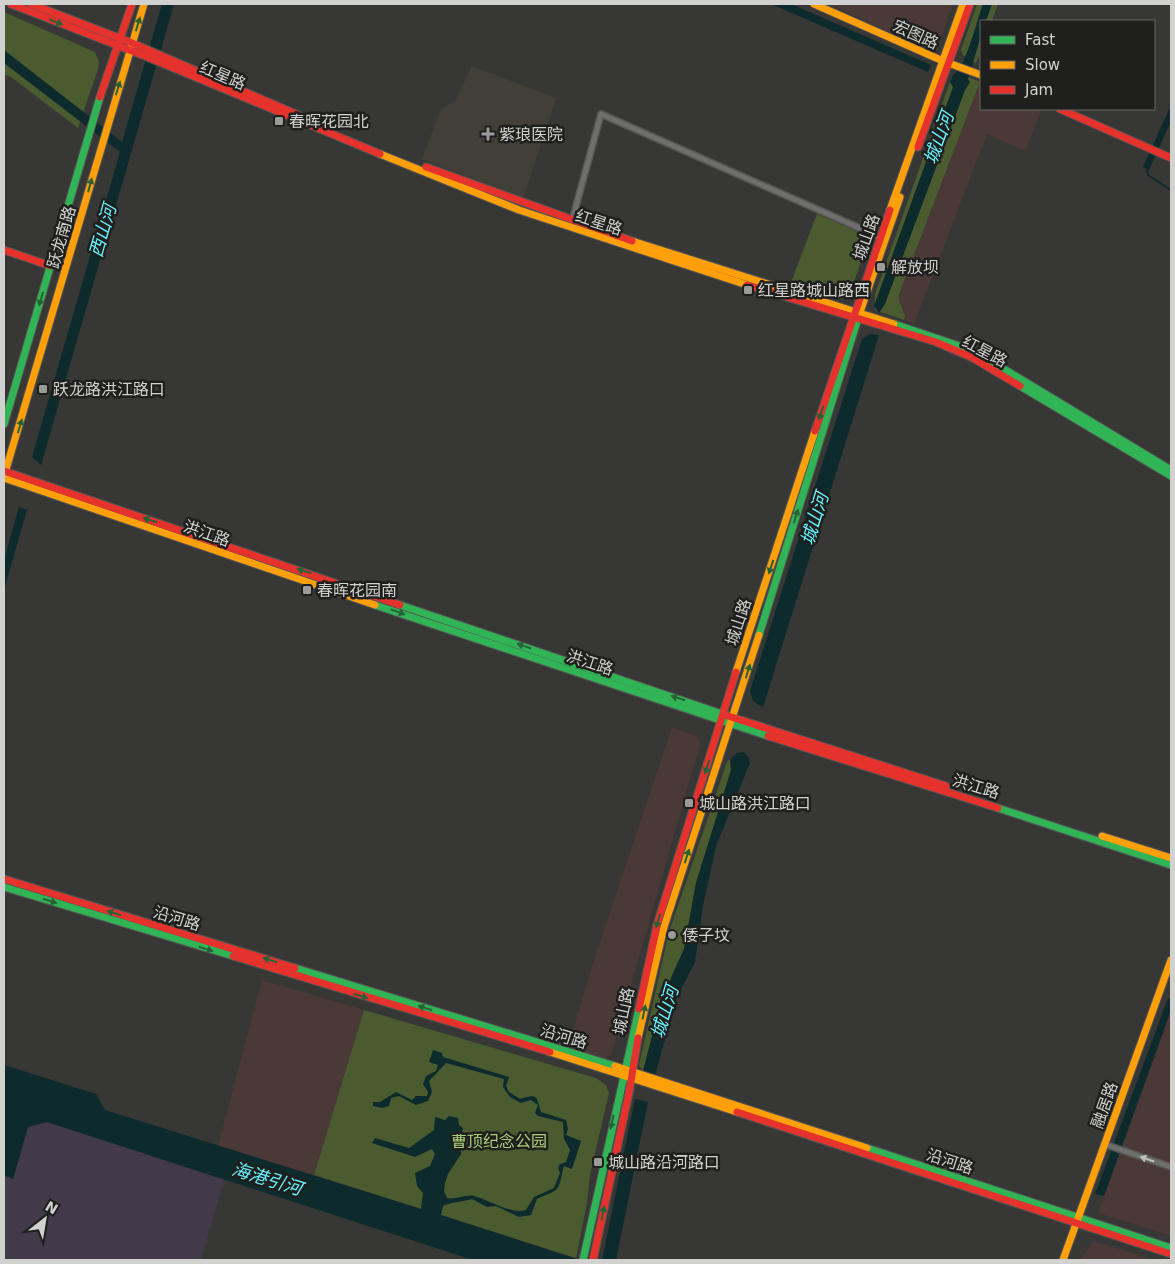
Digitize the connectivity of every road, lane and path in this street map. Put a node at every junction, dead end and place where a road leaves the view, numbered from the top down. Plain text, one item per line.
1 (11, 4) edge
2 (132, 4) edge
3 (144, 4) edge
4 (814, 4) edge
5 (963, 4) edge
6 (970, 4) edge
7 (35, 7) edge
8 (118, 42) junction
9 (131, 47) junction
10 (160, 60) junction
11 (946, 61) junction
12 (980, 74) edge
13 (1062, 110) edge
14 (1171, 158) edge
15 (572, 221) junction
16 (880, 238) junction
17 (4, 250) edge
18 (51, 266) junction
19 (856, 315) junction
20 (4, 424) edge
21 (1171, 470) edge
22 (4, 474) edge
23 (1171, 476) edge
24 (723, 717) junction
25 (733, 721) junction
26 (1171, 858) edge
27 (1171, 865) edge
28 (4, 879) edge
29 (4, 887) edge
30 (1171, 960) edge
31 (627, 1073) junction
32 (1107, 1145) junction
33 (1171, 1167) edge
34 (1077, 1220) junction
35 (1171, 1248) edge
36 (1171, 1254) edge
37 (583, 1259) edge
38 (593, 1260) edge
39 (1063, 1260) edge

1 - 7 main road, 红星路
2 - 8 main road, 跃龙南路
9 -> 3 main road, 跃龙南路
4 - 11 main road, 宏图路
5 - 11 main road, 城山路
6 - 11 main road, 城山路
7 - 8 main road, 红星路
8 - 9 main road, 红星路
8 - 18 main road, 跃龙南路
9 - 10 main road, 红星路
22 -> 9 main road, 跃龙南路
10 - 15 main road, 红星路
10 - 19 main road, 红星路
11 - 12 main road, 宏图路
11 - 16 main road, 城山路
11 - 19 main road, 城山路
13 - 14 main road
15 - 16 street
15 - 19 main road, 红星路
16 - 19 main road, 城山路
17 - 18 main road
18 -> 20 main road, 跃龙南路
19 - 21 main road, 红星路
19 - 23 main road, 红星路
19 -> 24 main road, 城山路
25 -> 19 main road, 城山路
22 - 24 main road, 洪江路
24 - 25 main road, 洪江路
24 -> 31 main road, 城山路
25 - 26 main road, 洪江路
25 - 27 main road, 洪江路
31 -> 25 main road, 城山路
31 -> 28 main road, 沿河路
29 -> 31 main road, 沿河路
30 - 32 main road, 融居路
31 - 34 main road, 沿河路
31 -> 37 main road, 城山路
38 -> 31 main road, 城山路
33 -> 32 street
32 - 34 main road, 融居路
34 - 35 main road, 沿河路
34 - 36 main road, 沿河路
34 - 39 main road, 融居路

